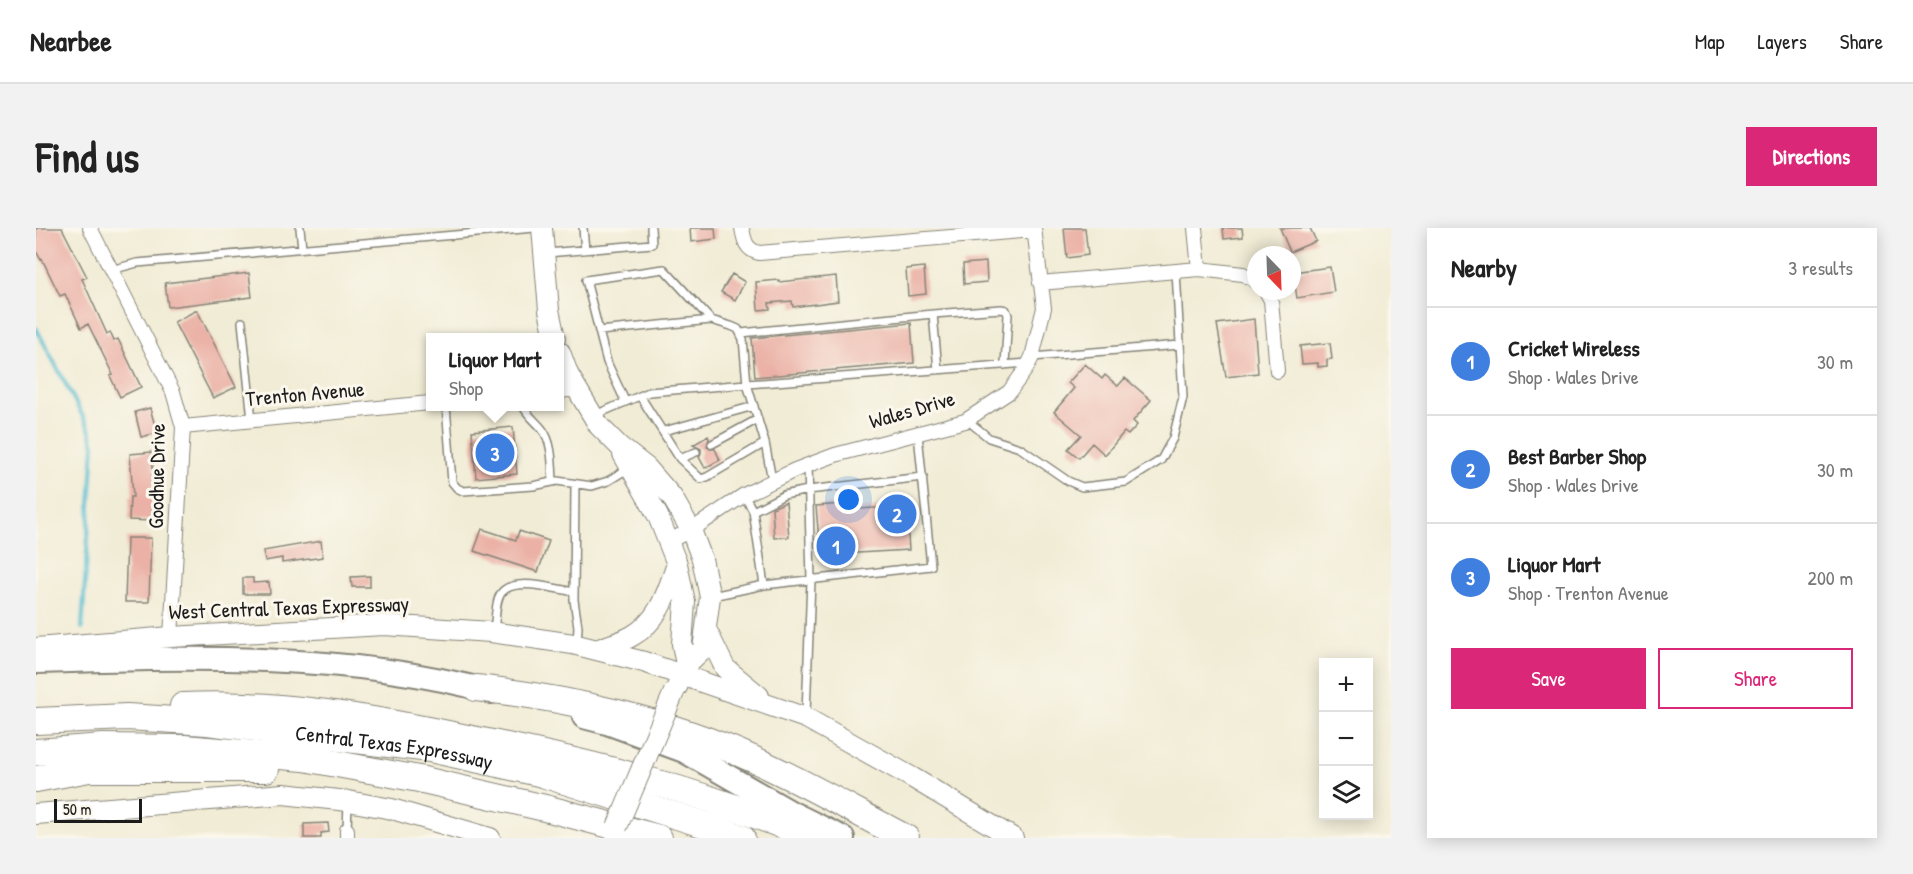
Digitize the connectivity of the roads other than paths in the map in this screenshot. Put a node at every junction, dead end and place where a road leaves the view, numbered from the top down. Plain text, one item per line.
1 (90, 228) edge
2 (300, 228) edge
3 (422, 228) edge
4 (534, 228) edge
5 (542, 228) edge
6 (584, 228) edge
7 (651, 228) edge
8 (742, 228) edge
9 (1195, 228) edge
10 (1034, 229) edge
11 (457, 231) edge
12 (423, 238) junction
13 (302, 248) junction
14 (585, 250) junction
15 (544, 254) junction
16 (1199, 269) junction
17 (111, 270) junction
18 (1176, 271) junction
19 (1247, 276) edge
20 (1040, 283) junction
21 (1271, 300) edge
22 (933, 314) junction
23 (711, 320) junction
24 (242, 322) dead end
25 (599, 331) junction
26 (554, 333) edge
27 (741, 333) junction
28 (1180, 345) junction
29 (1031, 360) junction
30 (1005, 365) junction
31 (938, 370) junction
32 (564, 371) edge
33 (1278, 371) dead end
34 (747, 384) junction
35 (568, 390) edge
36 (640, 396) junction
37 (625, 401) junction
38 (426, 403) edge
39 (754, 406) junction
40 (446, 411) edge
41 (527, 411) edge
42 (593, 416) junction
43 (758, 419) junction
44 (252, 420) junction
45 (967, 420) junction
46 (183, 427) junction
47 (664, 431) junction
48 (918, 434) junction
49 (765, 443) junction
50 (712, 444) dead end
51 (620, 447) junction
52 (696, 452) dead end
53 (680, 459) junction
54 (808, 465) junction
55 (630, 467) junction
56 (922, 477) junction
57 (772, 480) junction
58 (553, 482) junction
59 (574, 484) junction
60 (808, 490) junction
61 (744, 495) junction
62 (753, 511) junction
63 (691, 530) junction
64 (669, 541) junction
65 (676, 564) junction
66 (811, 580) junction
67 (764, 585) junction
68 (574, 592) junction
69 (710, 597) junction
70 (705, 629) junction
71 (494, 633) junction
72 (171, 637) junction
73 (576, 645) junction
74 (36, 648) edge
75 (597, 650) junction
76 (36, 662) edge
77 (681, 677) junction
78 (476, 688) junction
79 (768, 704) junction
80 (128, 717) junction
81 (806, 718) junction
82 (36, 721) edge
83 (36, 752) edge
84 (36, 779) edge
85 (470, 790) junction
86 (348, 801) junction
87 (36, 814) edge
88 (614, 833) edge
89 (347, 834) edge
90 (490, 838) edge
91 (659, 838) edge
92 (742, 838) edge
93 (812, 838) edge
94 (843, 838) edge
95 (906, 838) edge
96 (1013, 838) edge

1 - 17 street, Goodhue Drive
2 - 13 lane
3 - 12 lane
4 - 11 lane
5 - 15 main road
6 - 14 lane
7 - 14 lane
8 - 10 street
9 - 16 street
10 - 20 street, Wales Drive
11 - 12 lane
12 - 13 lane
13 - 17 lane
14 - 15 lane
15 - 26 main road
16 - 18 street
16 - 19 street
17 - 46 street, Goodhue Drive
18 - 20 street
18 - 28 lane
20 - 29 street, Wales Drive
21 - 33 street
22 - 27 lane
22 - 30 lane
22 - 31 lane
23 - 25 lane
23 - 25 lane
23 - 27 lane
24 - 44 lane
25 - 37 lane
27 - 34 lane
28 - 29 lane
28 - 45 lane
29 - 30 lane
29 - 45 street, Wales Drive
30 - 31 lane
31 - 34 lane
32 - 35 main road
34 - 36 lane
34 - 39 lane
35 - 42 main road
36 - 37 lane
36 - 47 lane
37 - 42 lane
38 - 44 street, Trenton Avenue
39 - 43 lane
39 - 47 lane
40 - 58 lane
41 - 58 lane
42 - 51 main road
43 - 49 lane
43 - 50 lane
44 - 46 street, Trenton Avenue
45 - 48 street, Wales Drive
46 - 72 street, Goodhue Drive
47 - 53 lane
48 - 54 street, Wales Drive
48 - 56 lane
49 - 53 lane
49 - 57 lane
51 - 55 main road
51 - 63 main road
52 - 53 lane
54 - 57 street, Wales Drive
54 - 60 lane
55 - 59 lane
55 - 64 main road
56 - 60 lane
56 - 66 lane
57 - 61 street, Wales Drive
58 - 59 lane
59 - 68 lane
60 - 62 lane
60 - 66 lane
61 - 62 lane
61 - 63 street, Wales Drive
62 - 67 lane
63 - 64 street, Wales Drive
63 - 69 main road
64 - 65 main road
65 - 75 main road
65 - 77 main road
66 - 67 lane
66 - 81 lane
67 - 69 lane
68 - 71 lane
68 - 73 lane
69 - 70 main road
70 - 77 main road
70 - 79 main road
71 - 72 main road, West Central Texas Expressway
71 - 73 main road, West Central Texas Expressway
72 - 74 main road, West Central Texas Expressway
73 - 75 main road, West Central Texas Expressway
75 - 77 main road, West Central Texas Expressway
76 - 78 main road
77 - 79 main road, West Central Texas Expressway
77 - 88 main road, bridge
78 - 94 main road
78 - 95 highway
79 - 81 main road, West Central Texas Expressway
80 - 82 highway, Central Texas Expressway
80 - 92 highway, Central Texas Expressway
80 - 93 highway
81 - 96 main road, West Central Texas Expressway
83 - 85 highway, Central Texas Expressway
84 - 85 highway
85 - 91 highway, Central Texas Expressway
86 - 87 main road
86 - 89 lane
86 - 90 main road

